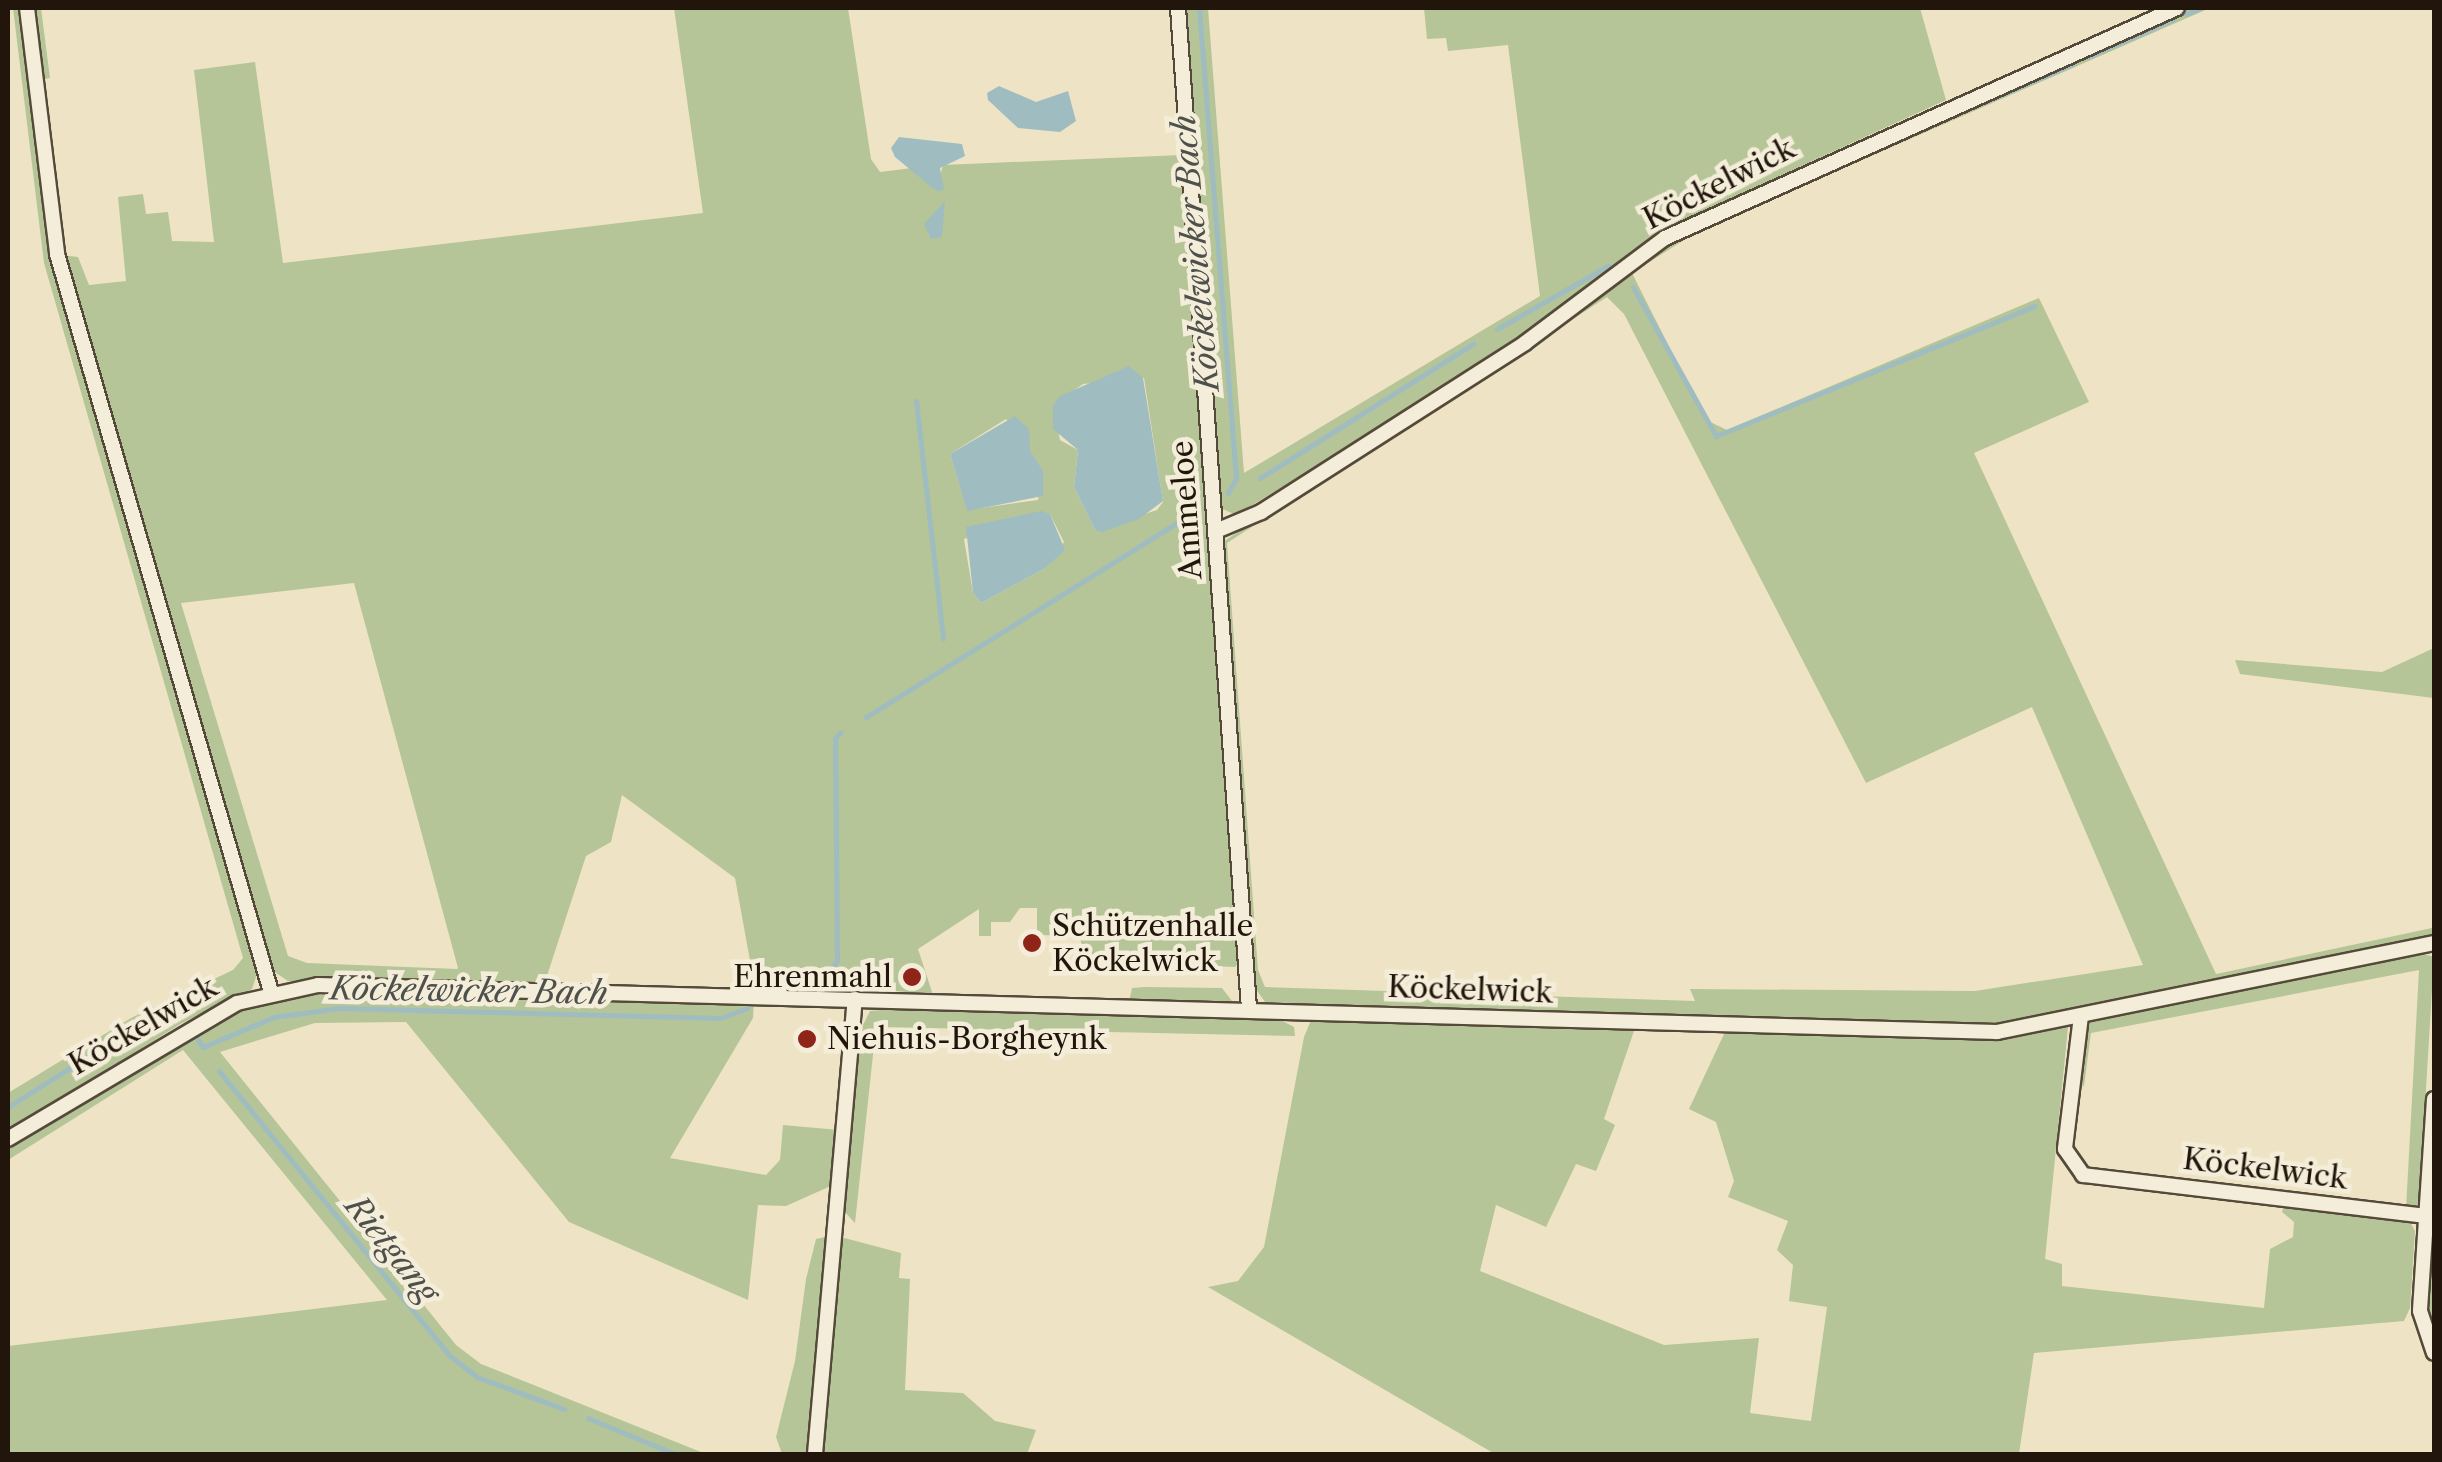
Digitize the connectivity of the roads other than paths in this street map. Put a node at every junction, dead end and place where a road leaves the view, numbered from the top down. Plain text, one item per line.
1 (28, 8) edge
2 (1178, 8) edge
3 (2177, 8) edge
4 (1216, 530) junction
5 (2434, 943) edge
6 (271, 992) junction
7 (856, 998) junction
8 (1249, 1009) junction
9 (2081, 1016) junction
10 (2434, 1099) edge
11 (8, 1139) edge
12 (2426, 1216) junction
13 (2434, 1353) edge
14 (815, 1454) edge

1 - 6 street
2 - 4 street, Ammeloe
3 - 4 street, Köckelwick
4 - 8 street, Ammeloe
5 - 9 street, Köckelwick
6 - 7 street, Köckelwick
6 - 11 street, Köckelwick
7 - 8 street, Köckelwick
7 - 14 street
8 - 9 street, Köckelwick
9 - 12 street, Köckelwick
10 - 12 street
12 - 13 street

